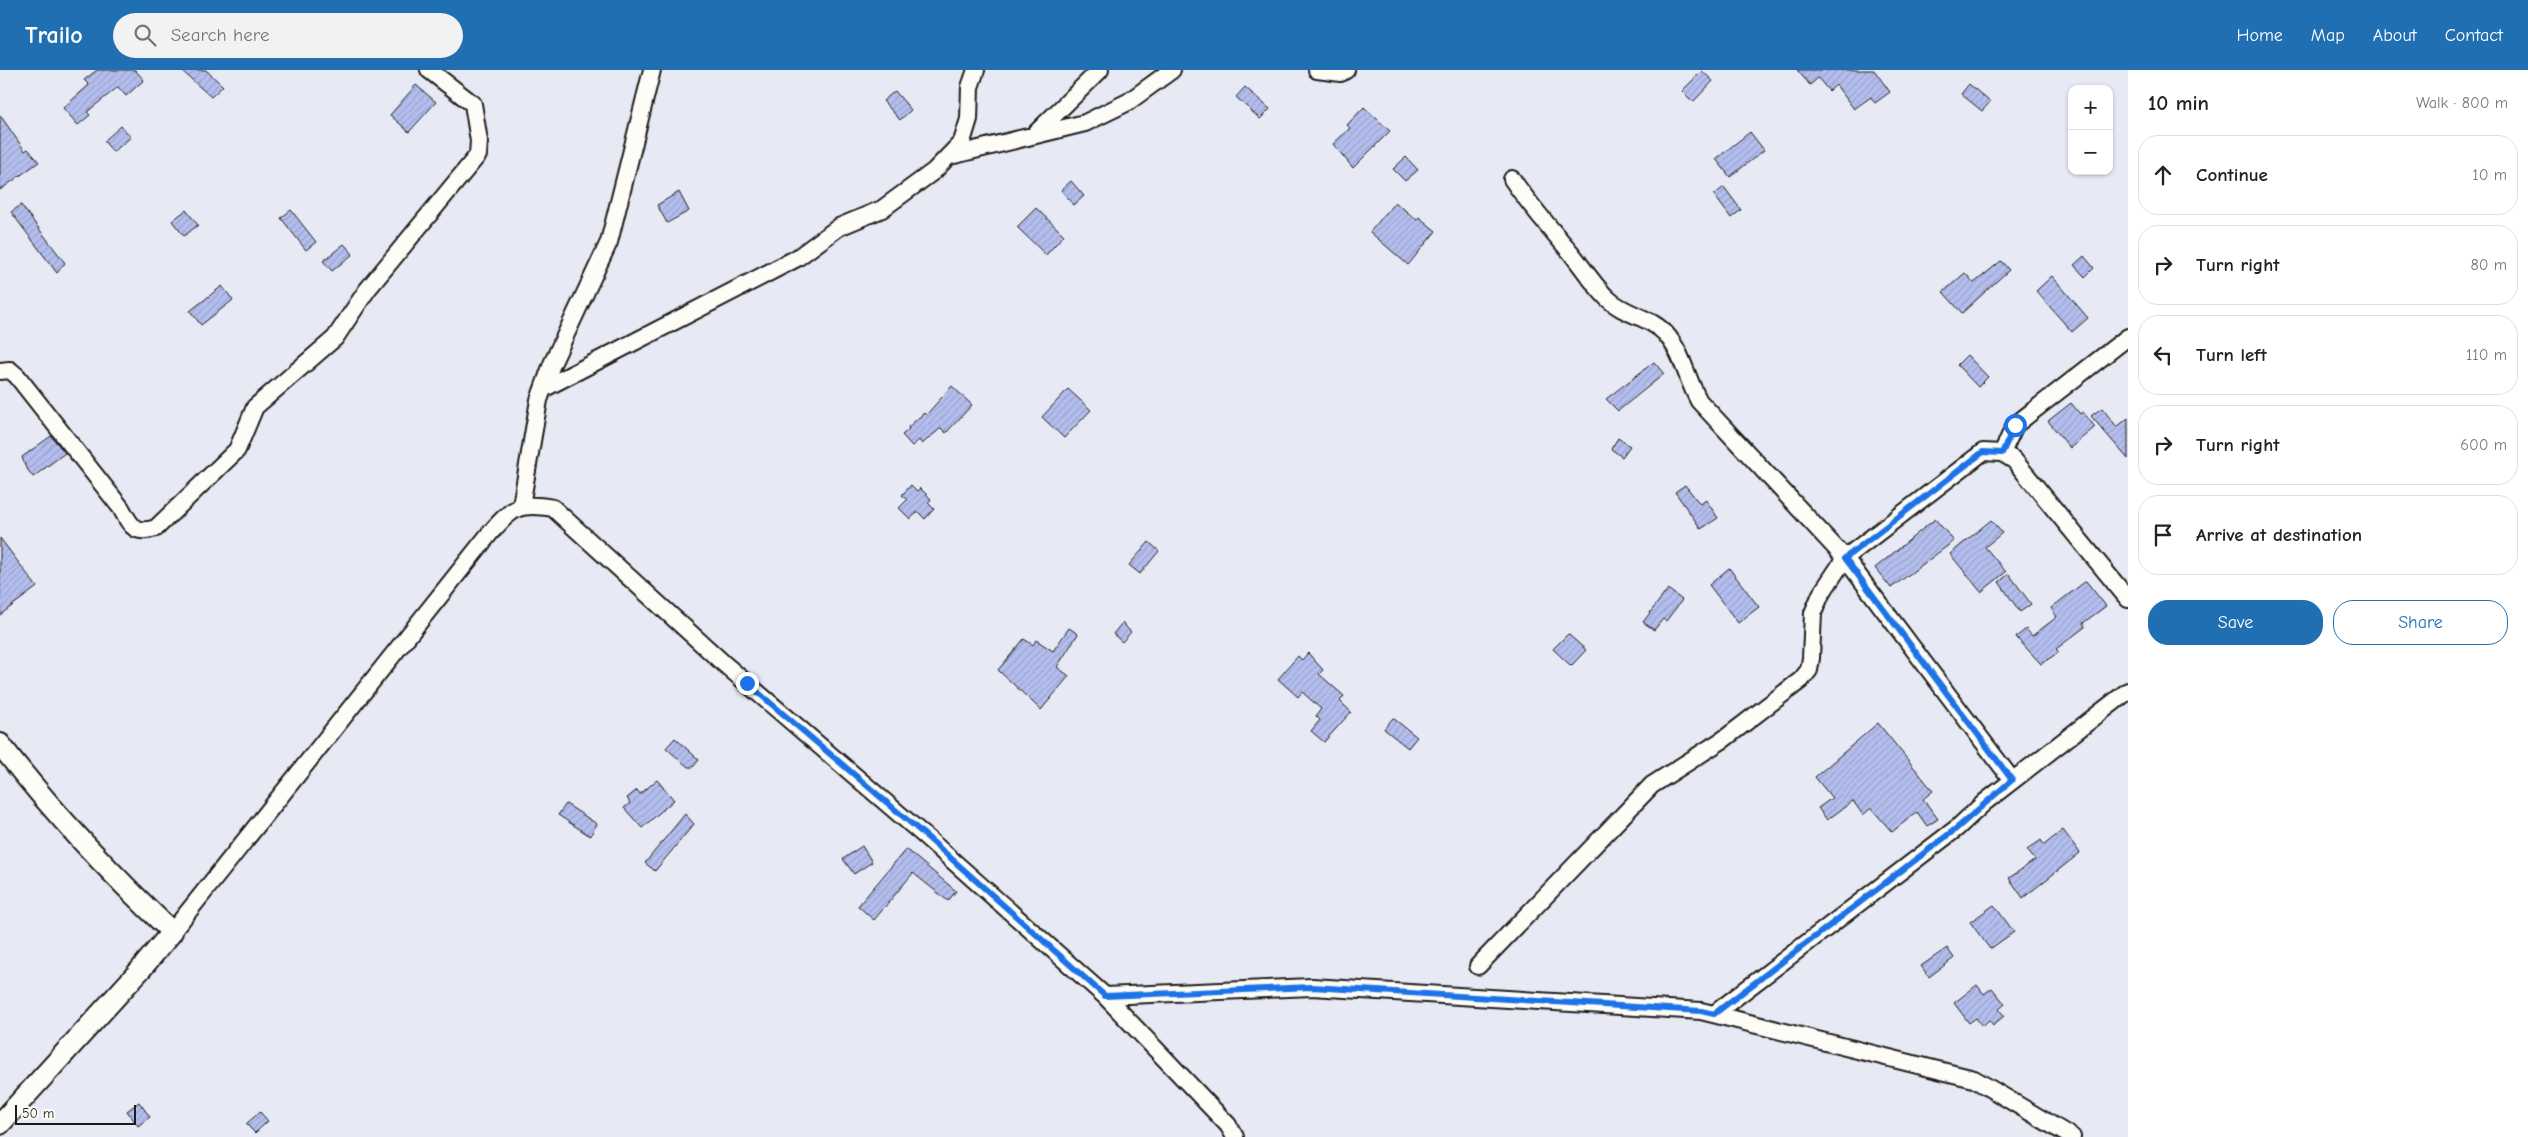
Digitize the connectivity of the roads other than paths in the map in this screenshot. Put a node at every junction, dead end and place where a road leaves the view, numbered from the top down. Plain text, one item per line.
1 (429, 70) edge
2 (652, 70) edge
3 (976, 70) edge
4 (1100, 70) edge
5 (1172, 70) edge
6 (1317, 70) edge
7 (1346, 70) edge
8 (1036, 133) junction
9 (950, 156) junction
10 (1512, 179) dead end
11 (2128, 337) edge
12 (0, 371) edge
13 (543, 389) junction
14 (2002, 453) junction
15 (521, 506) junction
16 (1845, 558) junction
17 (2128, 599) edge
18 (2128, 691) edge
19 (0, 744) edge
20 (2012, 780) junction
21 (172, 932) junction
22 (1478, 966) dead end
23 (1105, 996) junction
24 (1714, 1014) junction
25 (0, 1124) edge
26 (1235, 1137) edge
27 (2072, 1137) edge

1 - 12 street
2 - 13 street
3 - 9 street
4 - 8 street
5 - 8 street
6 - 7 street
8 - 9 street
9 - 13 street
10 - 16 street
11 - 14 street
13 - 15 street
14 - 16 street
14 - 17 street
15 - 21 street
15 - 23 street
16 - 20 street
16 - 22 street
18 - 20 street
19 - 21 street
20 - 24 street
21 - 25 street
23 - 24 street
23 - 26 street
24 - 27 street

